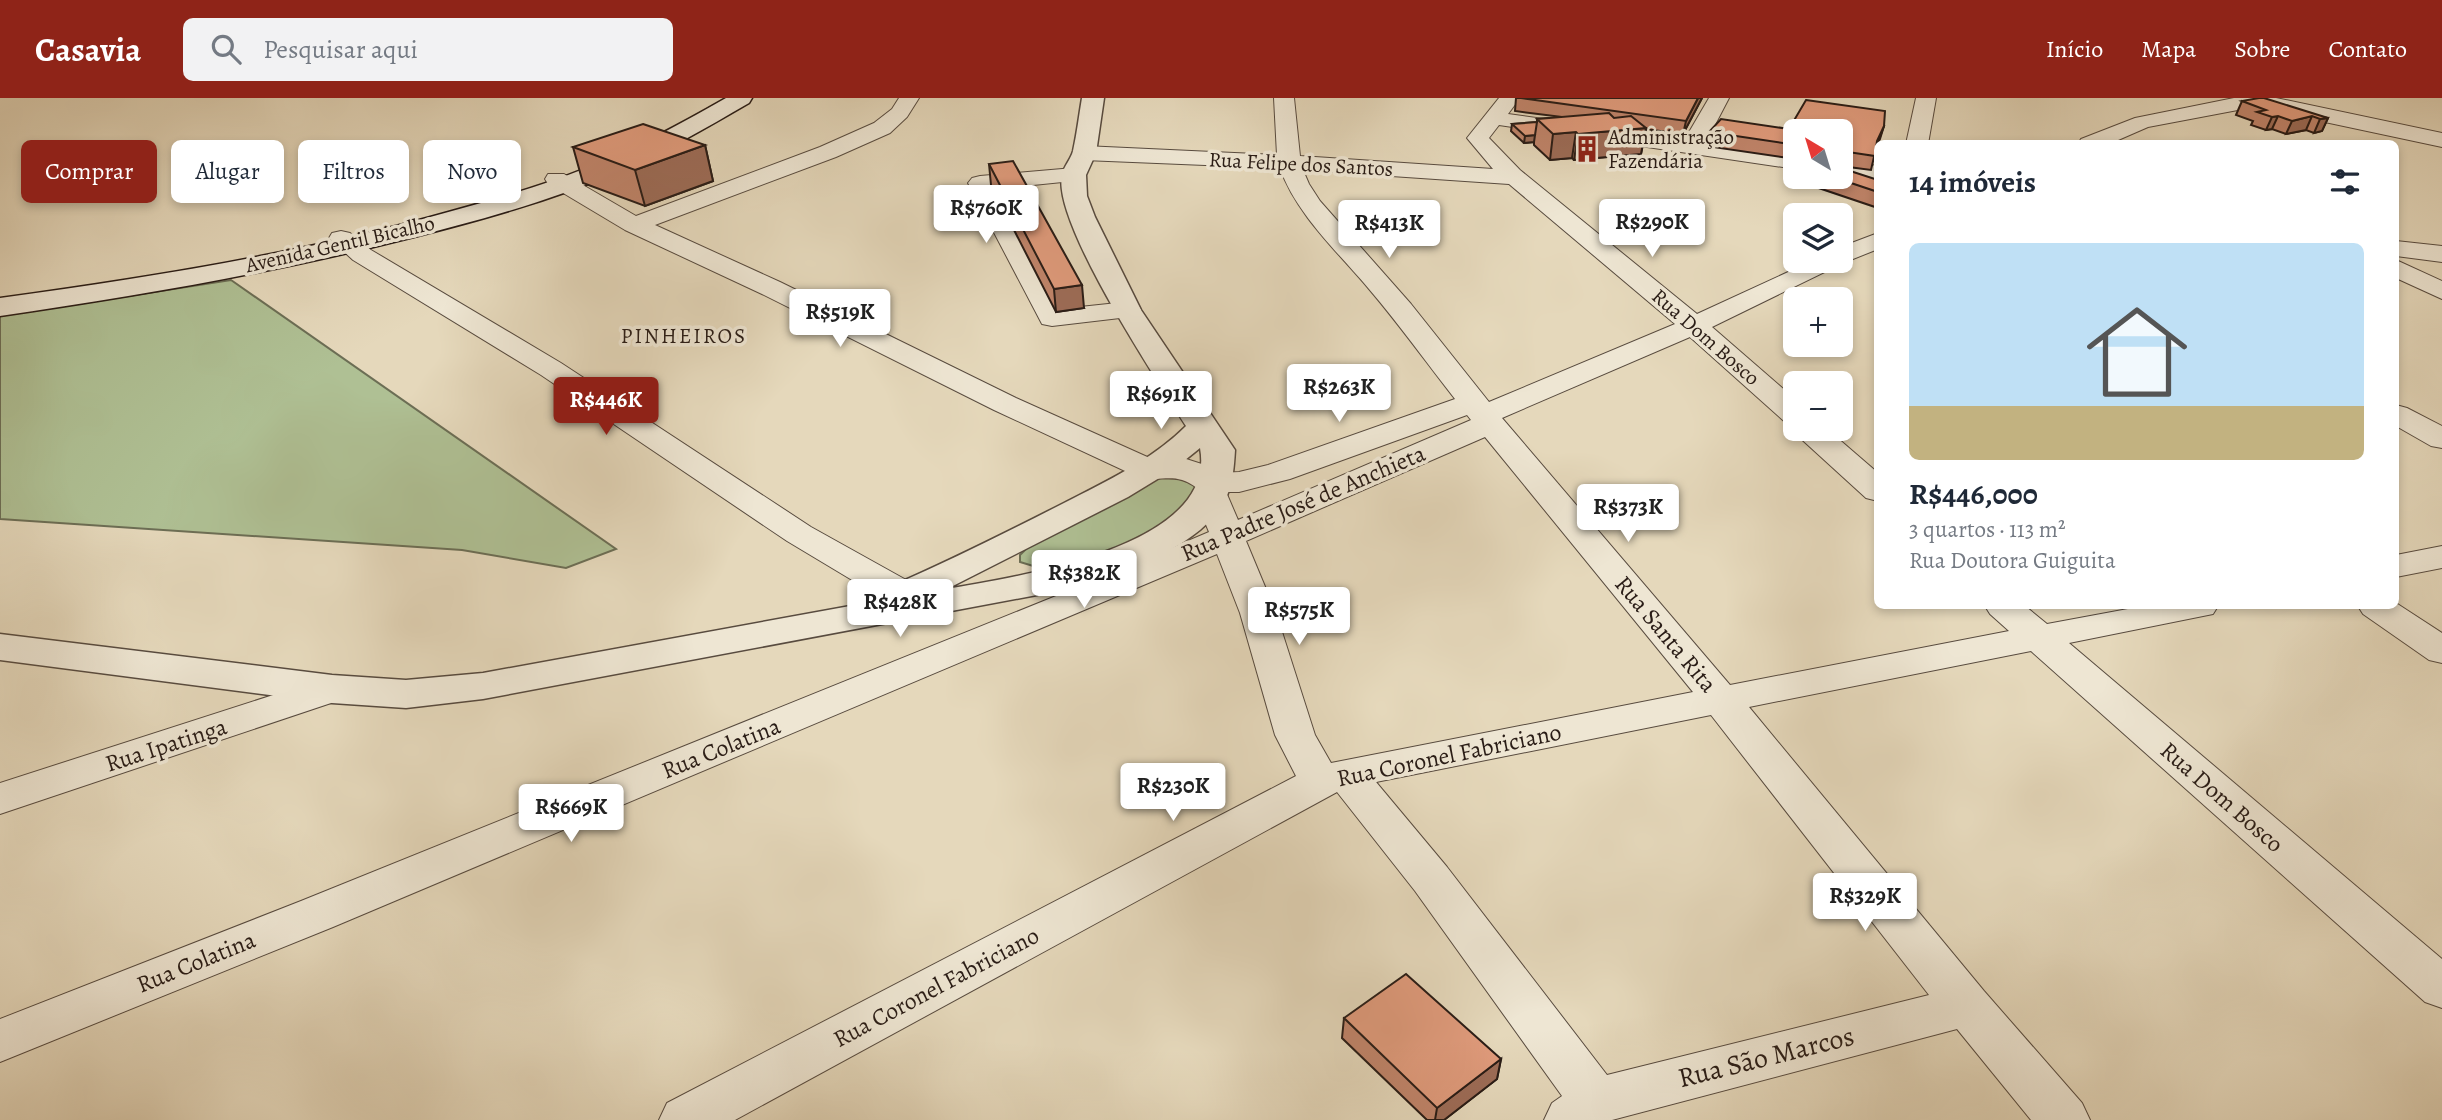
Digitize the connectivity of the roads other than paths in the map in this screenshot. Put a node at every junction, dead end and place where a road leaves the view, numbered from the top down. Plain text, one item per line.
1 (722, 98) edge
2 (741, 98) edge
3 (909, 98) edge
4 (1093, 98) edge
5 (1284, 98) edge
6 (1510, 98) edge
7 (1719, 98) edge
8 (1926, 98) edge
9 (2137, 98) edge
10 (2258, 99) edge
11 (1494, 118) junction
12 (2143, 122) junction
13 (1918, 140) edge
14 (2099, 140) edge
15 (2442, 140) edge
16 (1692, 147) junction
17 (1783, 160) edge
18 (1289, 162) junction
19 (1079, 164) junction
20 (1853, 170) edge
21 (1874, 172) edge
22 (1518, 178) junction
23 (561, 182) junction
24 (634, 225) junction
25 (345, 242) junction
26 (1874, 242) edge
27 (2399, 249) edge
28 (1853, 251) edge
29 (2442, 254) edge
30 (1853, 259) edge
31 (1874, 266) edge
32 (2399, 269) edge
33 (1806, 273) edge
34 (2442, 290) edge
35 (0, 299) edge
36 (0, 307) edge
37 (1127, 310) junction
38 (1695, 325) junction
39 (1783, 404) edge
40 (1482, 413) junction
41 (2399, 416) edge
42 (1203, 427) junction
43 (2442, 439) edge
44 (1822, 441) edge
45 (1149, 470) junction
46 (1874, 487) edge
47 (1211, 488) junction
48 (1226, 536) junction
49 (999, 550) junction
50 (2442, 557) edge
51 (2399, 565) edge
52 (1047, 581) junction
53 (1116, 585) junction
54 (898, 604) junction
55 (2006, 609) edge
56 (2185, 609) edge
57 (2380, 609) edge
58 (2040, 638) junction
59 (0, 647) edge
60 (2442, 651) edge
61 (332, 689) junction
62 (1722, 701) junction
63 (1333, 778) junction
64 (0, 799) edge
65 (2442, 988) edge
66 (1967, 1006) junction
67 (0, 1041) edge
68 (1584, 1110) edge
69 (686, 1120) edge
70 (2063, 1120) edge

1 - 23 street, Avenida Gentil Bicalho
2 - 23 street, Avenida Gentil Bicalho
3 - 24 street
4 - 19 street
5 - 18 street, Rua Santa Rita
6 - 11 street
7 - 16 street
8 - 13 street
9 - 12 street
10 - 12 street
10 - 15 street
11 - 16 street
11 - 22 street, Rua Dom Bosco
12 - 14 street
16 - 17 street
18 - 19 street, Rua Felipe dos Santos
18 - 22 street, Rua Felipe dos Santos
18 - 40 street, Rua Santa Rita
19 - 37 street
19 - 37 street, Rua Felipe dos Santos
20 - 21 street
22 - 38 street, Rua Dom Bosco
23 - 24 street
23 - 25 street, Avenida Gentil Bicalho
24 - 45 street
25 - 35 street, Avenida Gentil Bicalho
25 - 36 street, Avenida Gentil Bicalho
25 - 54 street
26 - 28 street, Rua Padre José de Anchieta
27 - 29 street
30 - 31 street
32 - 34 street
33 - 38 street, Rua Padre José de Anchieta
37 - 42 street
38 - 39 street, Rua Dom Bosco
38 - 40 street, Rua Padre José de Anchieta
40 - 47 street, Rua Padre José de Anchieta
40 - 48 street, Rua Padre José de Anchieta
40 - 62 street, Rua Santa Rita
41 - 43 street
42 - 45 street
42 - 47 street
44 - 46 street
45 - 47 street
45 - 49 street
47 - 48 street
47 - 52 street
48 - 53 street, Rua Padre José de Anchieta
48 - 63 street
49 - 52 street
49 - 54 street
50 - 51 street
52 - 53 street
52 - 54 street
53 - 67 street, Rua Colatina
54 - 61 street
55 - 58 street, Rua Dom Bosco
56 - 58 street, Rua Coronel Fabriciano
57 - 60 street
58 - 62 street, Rua Coronel Fabriciano
58 - 65 street, Rua Dom Bosco
59 - 61 street
61 - 64 street, Rua Ipatinga
62 - 63 street, Rua Coronel Fabriciano
62 - 66 street, Rua Santa Rita
63 - 68 street
63 - 69 street, Rua Coronel Fabriciano
66 - 68 street, Rua São Marcos
66 - 70 street, Rua Santa Rita

